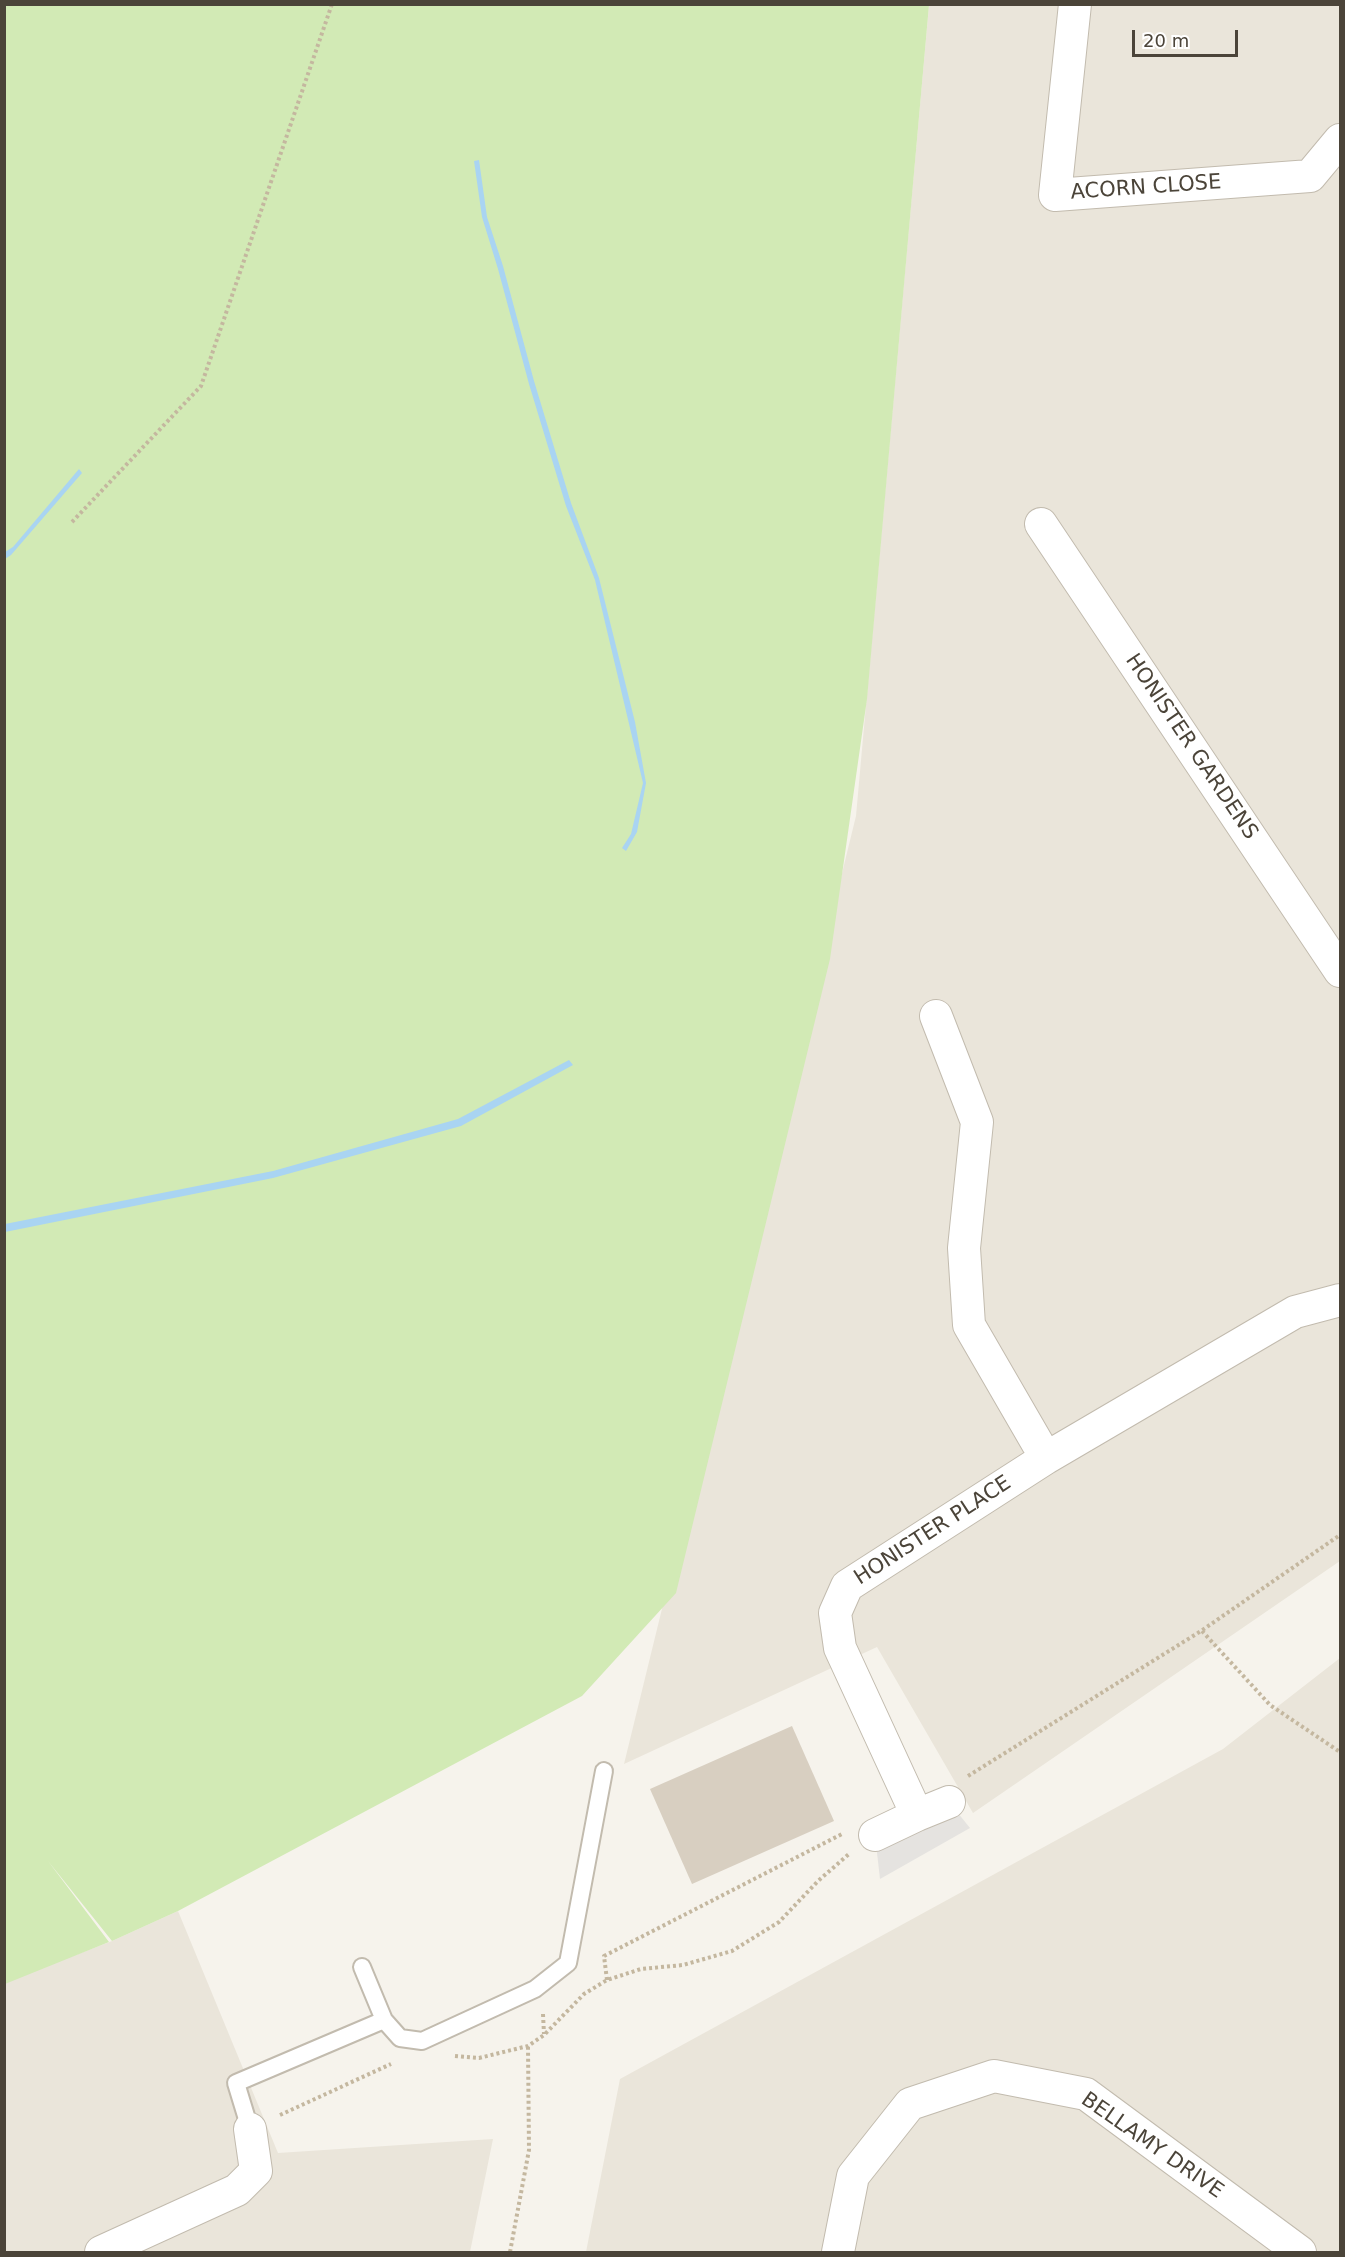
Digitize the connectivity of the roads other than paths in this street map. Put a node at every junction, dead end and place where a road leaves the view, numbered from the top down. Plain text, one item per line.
1 (1075, 4) edge
2 (1341, 140) edge
3 (1041, 524) dead end
4 (1341, 971) edge
5 (936, 1016) dead end
6 (1341, 1300) edge
7 (1047, 1458) junction
8 (604, 1771) dead end
9 (956, 1791) road end
10 (917, 1815) junction
11 (875, 1835) road end
12 (362, 1967) dead end
13 (384, 2020) junction
14 (250, 2129) joint
15 (101, 2253) edge
16 (838, 2253) edge
17 (1300, 2253) edge

1 - 2 street, ACORN CLOSE
3 - 4 street, HONISTER GARDENS
5 - 7 street
6 - 7 street, HONISTER PLACE
7 - 10 street, HONISTER PLACE
8 - 13 lane
9 - 10 street
10 - 11 street
12 - 13 lane
13 - 14 lane
14 - 15 street
16 - 17 street, BELLAMY DRIVE

